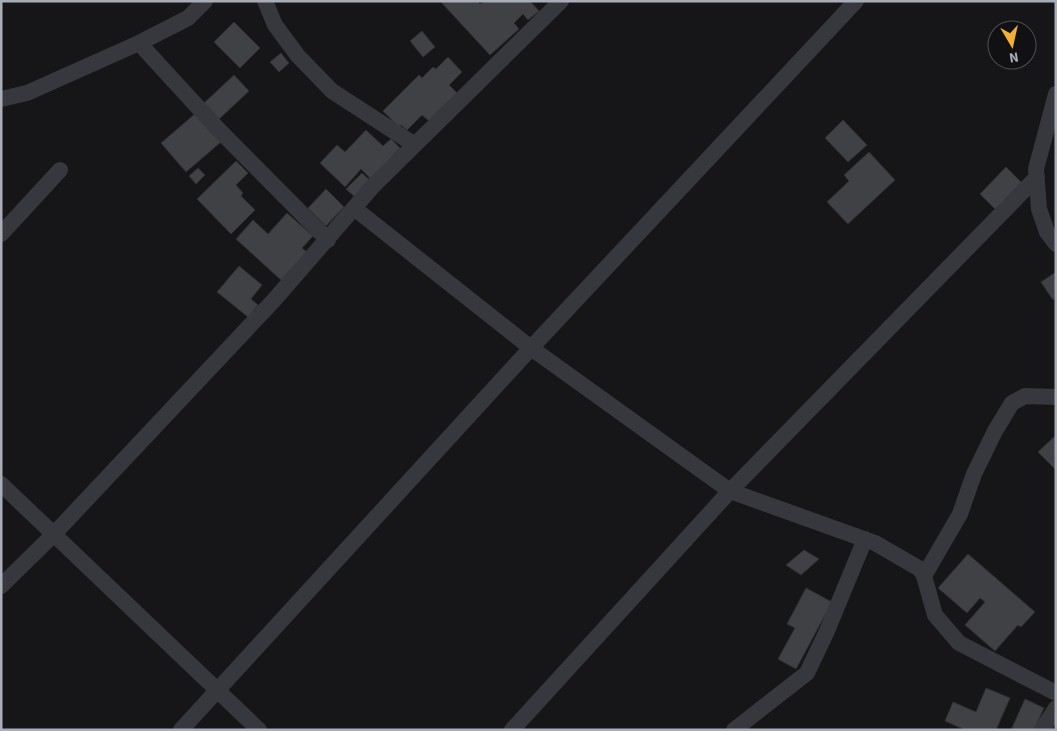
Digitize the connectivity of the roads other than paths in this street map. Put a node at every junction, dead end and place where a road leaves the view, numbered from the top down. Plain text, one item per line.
1 (205, 1) edge
2 (265, 1) edge
3 (561, 1) edge
4 (856, 1) edge
5 (139, 42) junction
6 (1056, 94) edge
7 (1, 99) edge
8 (415, 145) junction
9 (60, 170) dead end
10 (1037, 176) junction
11 (354, 208) junction
12 (1, 234) edge
13 (328, 240) junction
14 (1056, 244) edge
15 (531, 348) junction
16 (1056, 397) edge
17 (1, 484) edge
18 (730, 491) junction
19 (54, 534) junction
20 (865, 539) junction
21 (924, 576) junction
22 (1, 586) edge
23 (218, 690) junction
24 (1056, 693) edge
25 (1056, 708) edge
26 (181, 730) edge
27 (258, 730) edge
28 (512, 730) edge
29 (734, 730) edge
30 (1042, 730) edge

1 - 5 street
2 - 8 street
3 - 8 street
4 - 15 street
5 - 7 street
5 - 13 street
6 - 10 street
8 - 11 street
9 - 12 street
10 - 14 street
10 - 18 street
11 - 13 street
11 - 15 street
13 - 19 street
15 - 18 street
15 - 23 street
16 - 21 street
17 - 19 street
18 - 20 street
18 - 28 street
19 - 22 street
19 - 23 street
20 - 21 street
20 - 29 street
21 - 24 street
23 - 26 street
23 - 27 street
25 - 30 street

